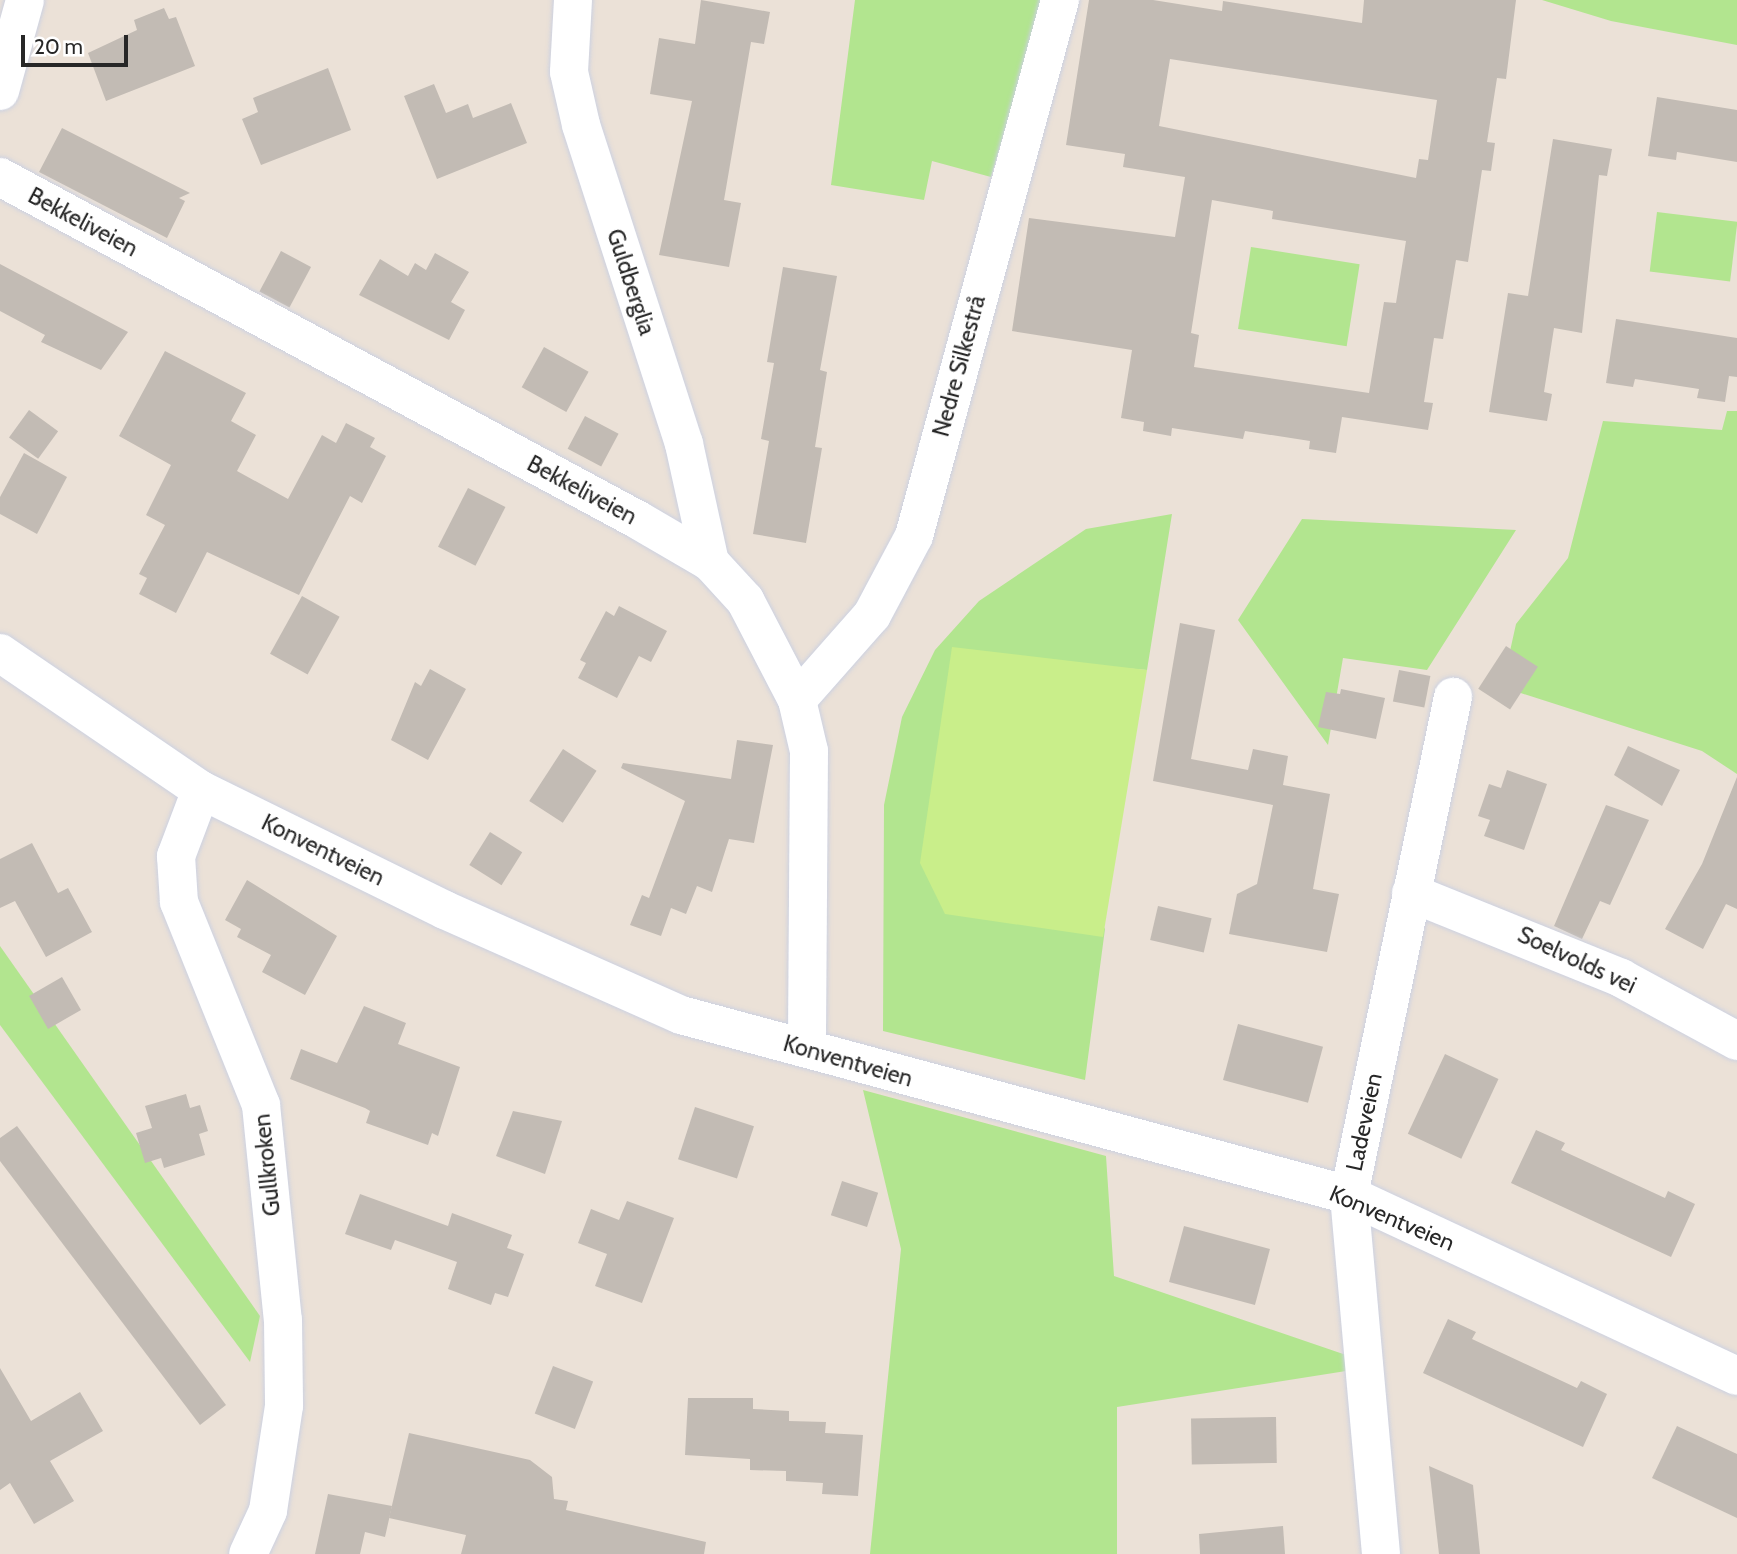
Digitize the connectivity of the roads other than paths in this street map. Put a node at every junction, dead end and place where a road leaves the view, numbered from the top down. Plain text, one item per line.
1 (25, 0) edge
2 (573, 0) edge
3 (1060, 0) edge
4 (0, 91) edge
5 (0, 177) edge
6 (710, 562) junction
7 (0, 653) edge
8 (1453, 697) dead end
9 (797, 700) junction
10 (201, 790) junction
11 (1410, 893) junction
12 (1737, 1041) edge
13 (807, 1048) junction
14 (1349, 1195) junction
15 (1737, 1376) edge
16 (248, 1554) edge
17 (1381, 1554) edge

1 - 4 street
2 - 6 street, Guldberglia
3 - 9 street, Nedre Silkestrå
5 - 6 street, Bekkeliveien
6 - 9 street, Bekkeliveien
7 - 10 street, Konventveien
8 - 11 street, Ladeveien
9 - 13 street, Bekkeliveien
10 - 13 street, Konventveien
10 - 16 street, Gullkroken
11 - 12 street, Soelvolds vei
11 - 14 street, Ladeveien
13 - 14 street, Konventveien
14 - 15 street, Konventveien
14 - 17 street, Ladeveien

